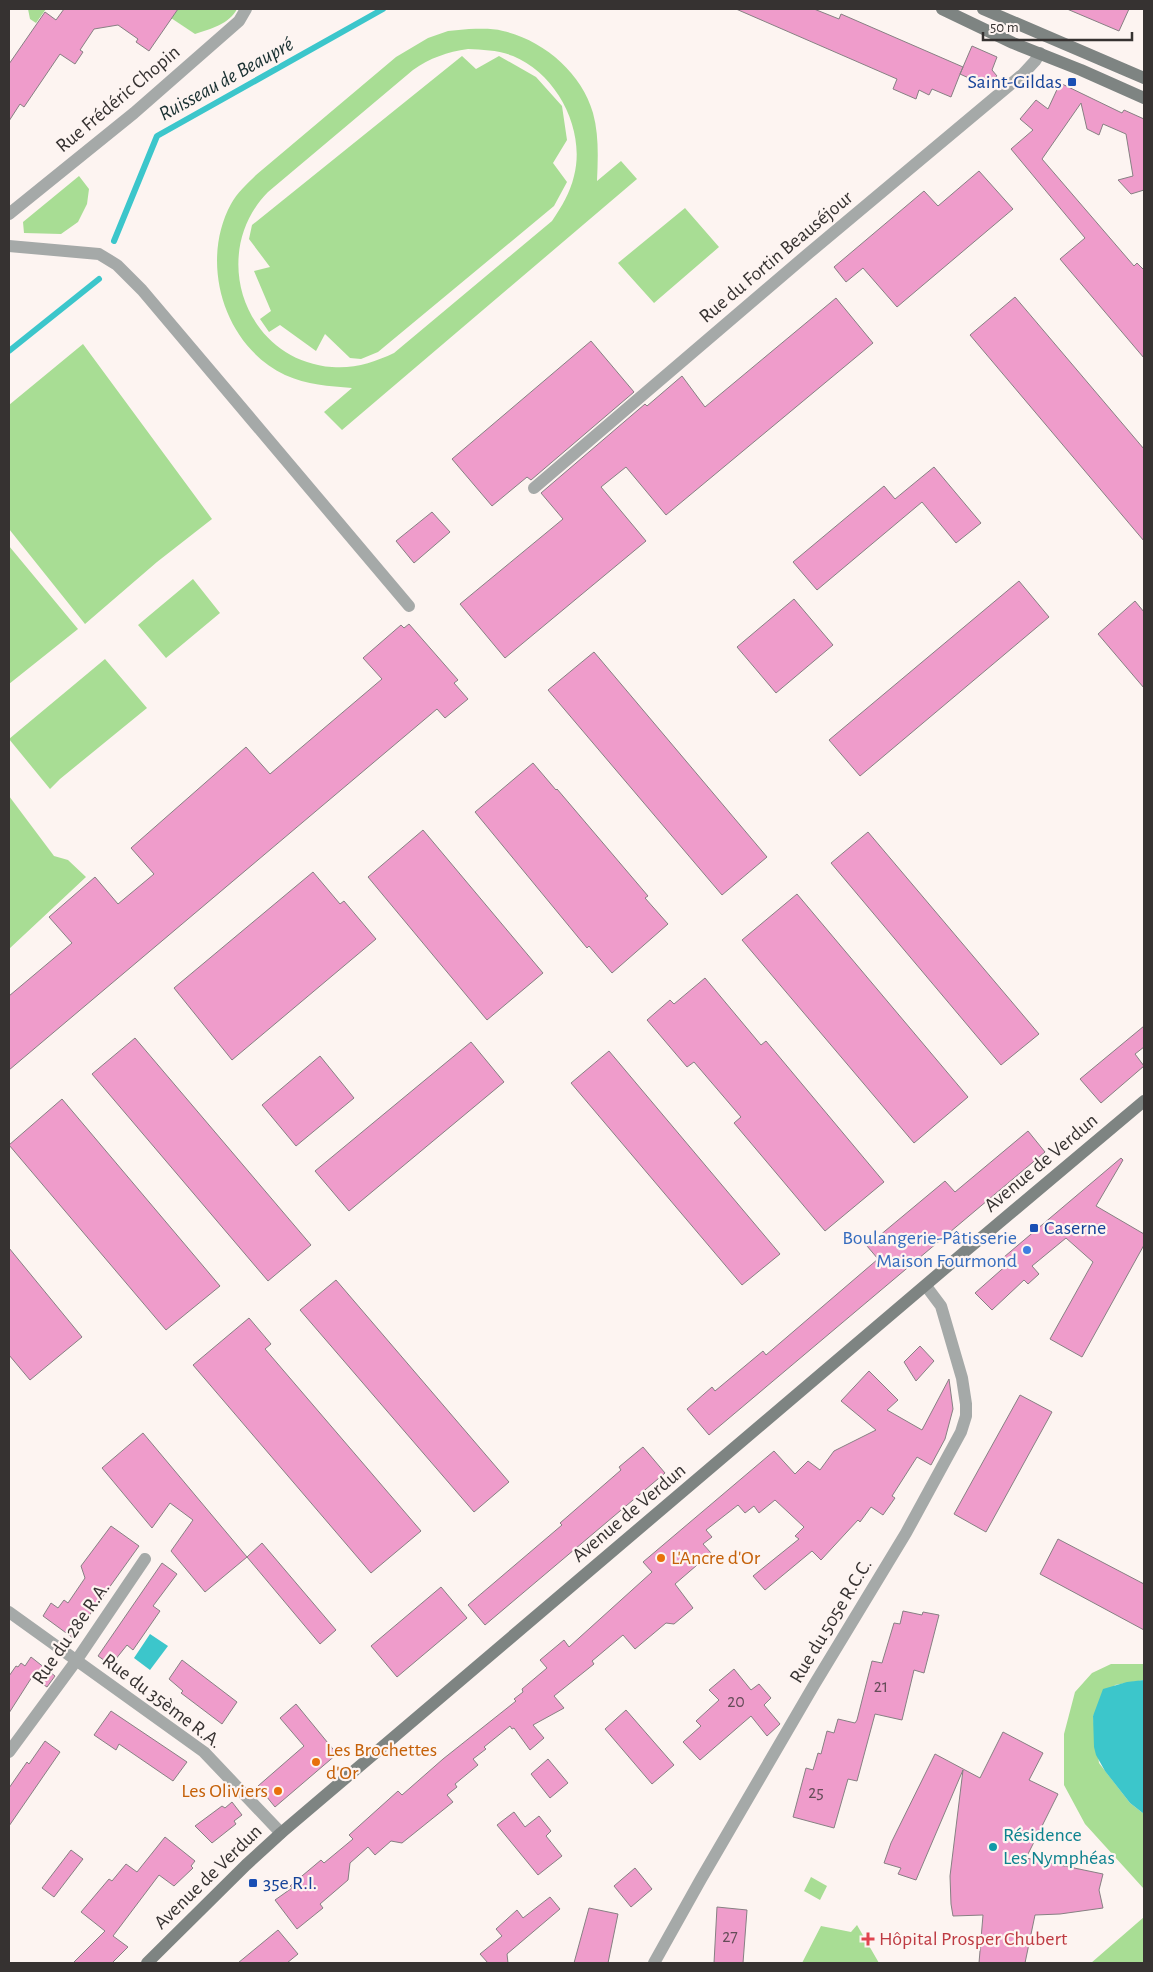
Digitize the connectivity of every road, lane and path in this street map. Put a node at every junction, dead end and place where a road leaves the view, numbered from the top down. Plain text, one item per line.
1 (246, 9) edge
2 (942, 9) edge
3 (983, 9) edge
4 (1040, 53) junction
5 (1144, 78) edge
6 (1144, 98) edge
7 (9, 214) edge
8 (9, 246) edge
9 (534, 488) dead end
10 (408, 606) dead end
11 (1144, 1102) edge
12 (926, 1286) junction
13 (145, 1559) dead end
14 (9, 1612) edge
15 (76, 1661) junction
16 (9, 1752) edge
17 (281, 1833) junction
18 (147, 1963) edge
19 (654, 1963) edge

1 - 7 street, Rue Frédéric Chopin
2 - 4 main road
3 - 5 main road
4 - 6 main road
4 - 9 street, Rue du Fortin Beauséjour
8 - 10 street
11 - 12 main road, Avenue de Verdun
12 - 17 main road, Avenue de Verdun
12 - 19 street, Rue du 505e R.C.C.
13 - 15 street, Rue du 28e R.A.
14 - 15 street, Rue du 35ème R.A.
15 - 16 street, Rue du 28e R.A.
15 - 17 street, Rue du 35ème R.A.
17 - 18 main road, Avenue de Verdun

